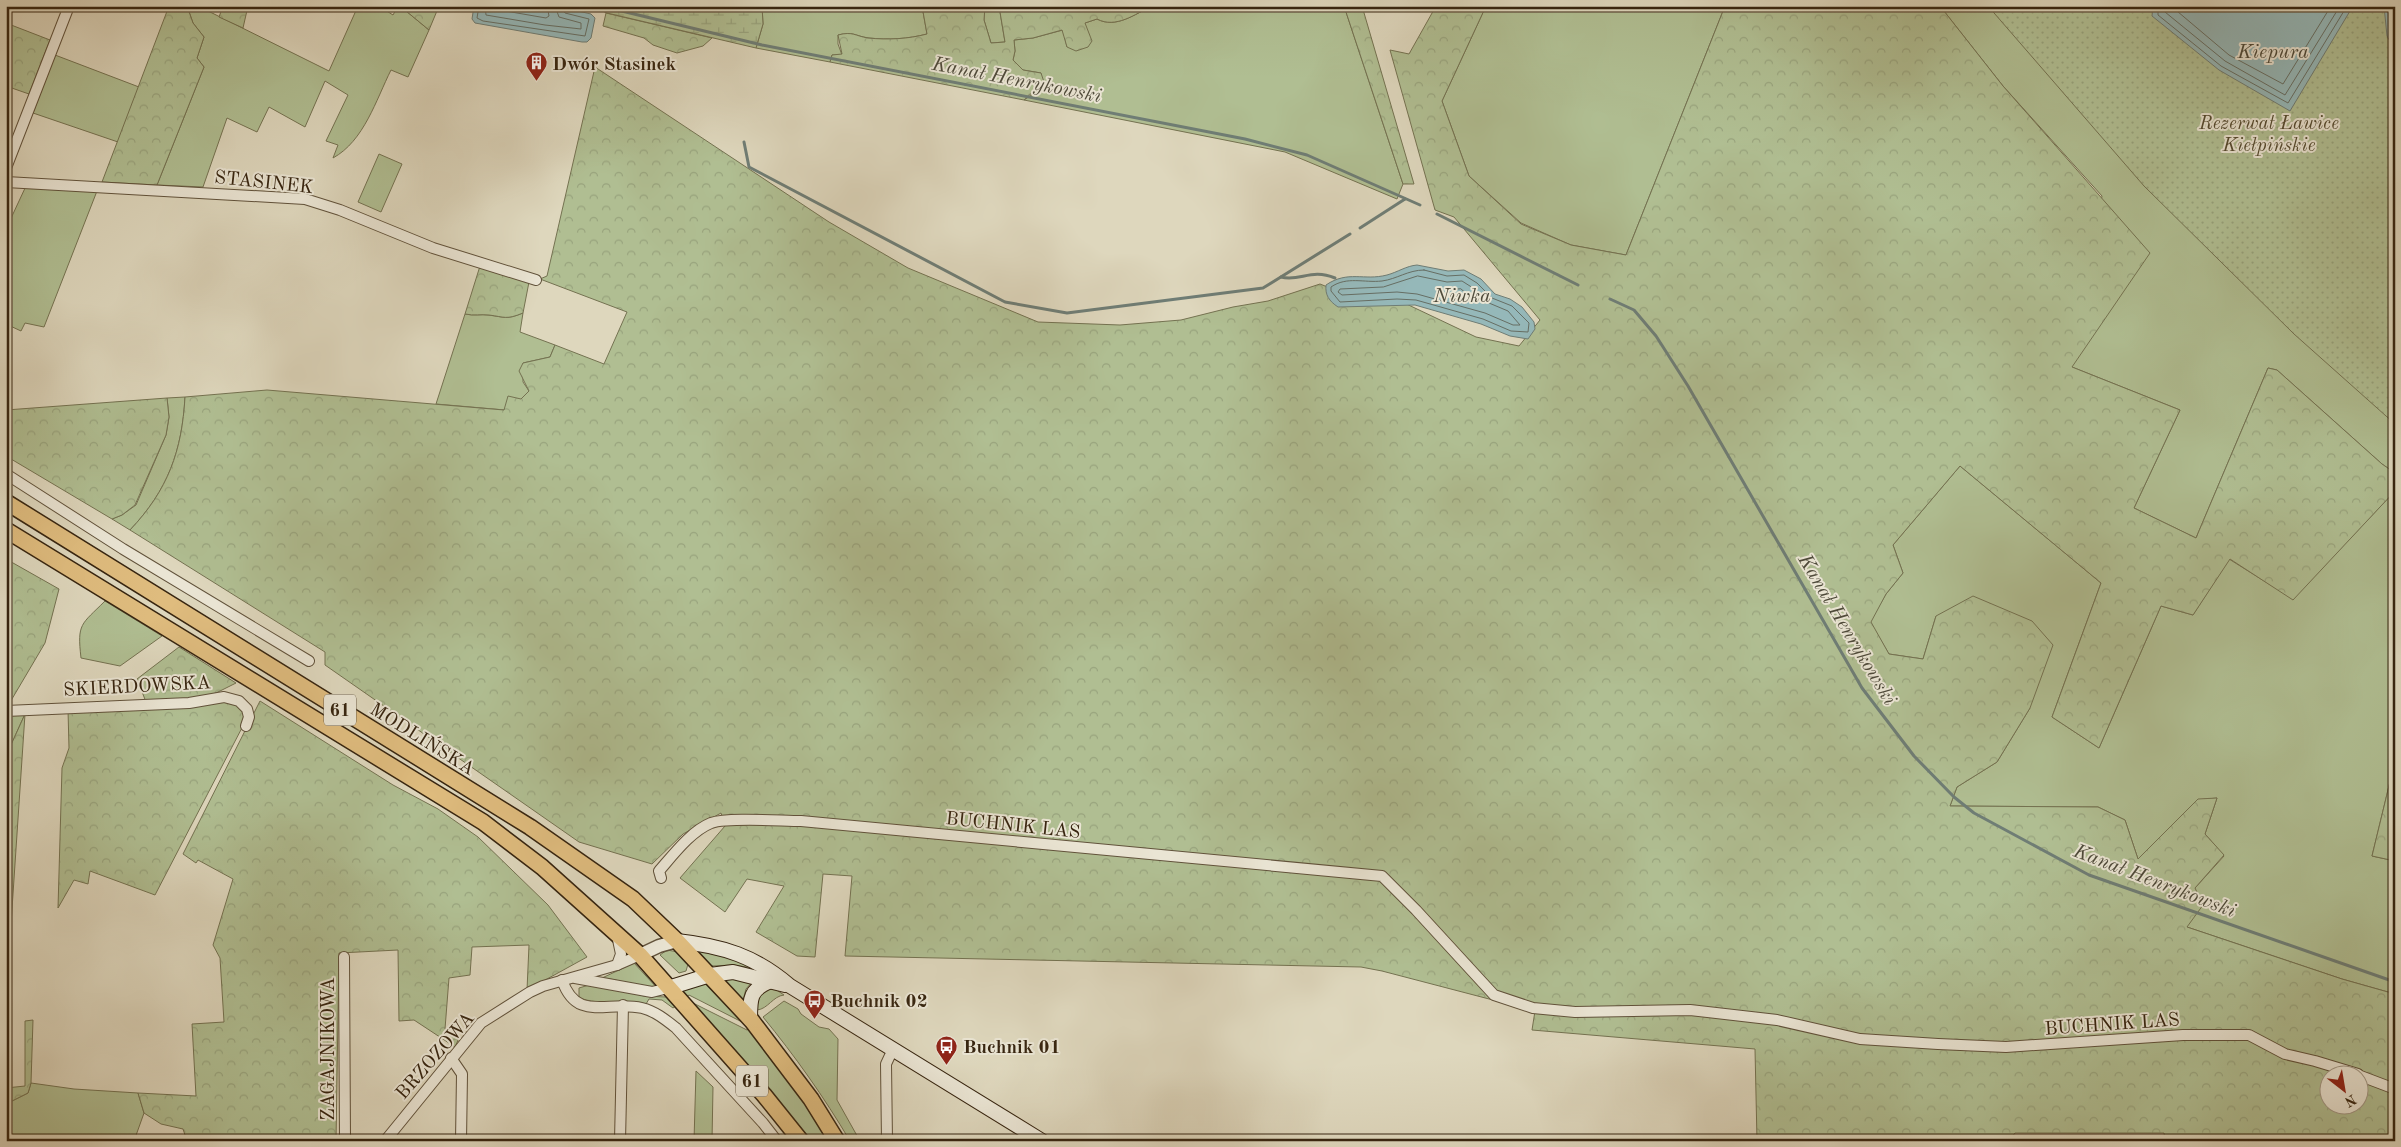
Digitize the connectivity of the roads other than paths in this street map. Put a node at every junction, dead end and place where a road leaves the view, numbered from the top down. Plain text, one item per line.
1 (69, 6) edge
2 (6, 168) edge
3 (6, 182) edge
4 (536, 280) dead end
5 (6, 474) edge
6 (6, 502) edge
7 (6, 530) edge
8 (309, 661) dead end
9 (6, 711) edge
10 (246, 726) dead end
11 (660, 874) dead end
12 (616, 932) junction
13 (677, 941) junction
14 (640, 955) junction
15 (344, 957) dead end
16 (617, 965) junction
17 (710, 975) junction
18 (567, 979) junction
19 (771, 981) junction
20 (790, 986) junction
21 (668, 988) junction
22 (623, 1005) junction
23 (751, 1020) junction
24 (893, 1050) junction
25 (451, 1058) junction
26 (2325, 1064) edge
27 (2368, 1078) edge
28 (2395, 1089) edge
29 (345, 1141) edge
30 (385, 1141) edge
31 (461, 1141) edge
32 (620, 1141) edge
33 (777, 1141) edge
34 (801, 1141) edge
35 (836, 1141) edge
36 (887, 1141) edge
37 (1042, 1141) edge

1 - 2 street
3 - 4 street, STASINEK
5 - 8 street
6 - 13 main road, MODLIŃSKA / 61
7 - 12 main road, MODLIŃSKA / 61
9 - 10 street, SKIERDOWSKA
11 - 26 street, BUCHNIK LAS
12 - 14 main road, MODLIŃSKA / 61
12 - 16 street
13 - 14 street
13 - 17 main road, 61
13 - 20 main road
14 - 16 street, BRZOZOWA
14 - 21 main road, 61
15 - 29 street, ZAGAJNIKOWA
16 - 18 street, BRZOZOWA
17 - 19 main road
17 - 21 main road
17 - 23 main road, 61
18 - 21 street
18 - 22 street
18 - 25 street, BRZOZOWA
19 - 20 main road
19 - 23 main road
20 - 24 main road
21 - 34 main road, 61
22 - 32 street
22 - 33 street
23 - 35 main road, 61
24 - 36 street
24 - 37 main road
25 - 30 street, BRZOZOWA
25 - 31 street
27 - 28 street, BUCHNIK LAS

